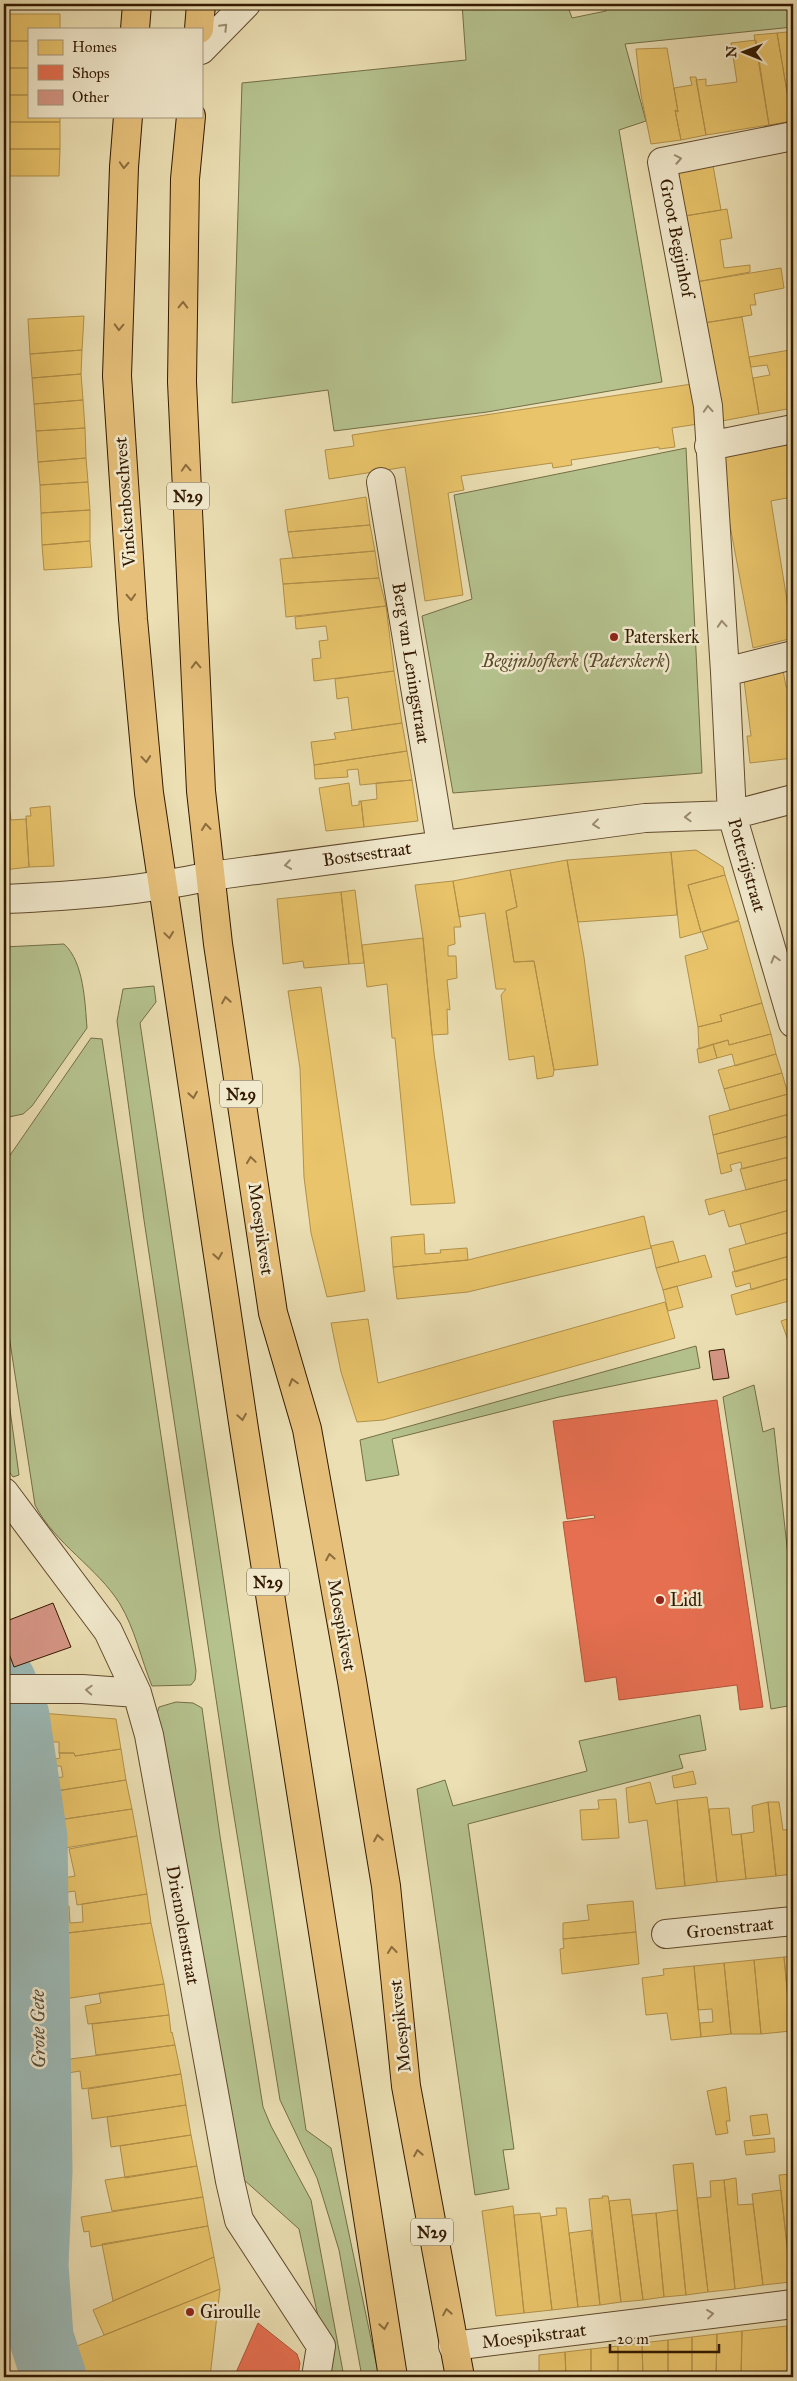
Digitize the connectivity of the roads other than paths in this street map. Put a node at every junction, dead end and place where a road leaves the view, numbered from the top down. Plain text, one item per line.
1 (138, 4) edge
2 (201, 4) edge
3 (246, 4) edge
4 (135, 28) edge
5 (199, 28) edge
6 (202, 49) edge
7 (128, 118) edge
8 (191, 118) edge
9 (793, 136) edge
10 (793, 429) edge
11 (709, 446) junction
12 (381, 482) dead end
13 (793, 655) edge
14 (725, 672) junction
15 (793, 799) edge
16 (732, 815) junction
17 (440, 844) junction
18 (211, 876) junction
19 (163, 886) junction
20 (4, 899) edge
21 (793, 1023) edge
22 (4, 1492) edge
23 (12, 1689) edge
24 (137, 1693) junction
25 (793, 1922) edge
26 (666, 1934) dead end
27 (793, 2304) edge
28 (453, 2346) junction
29 (316, 2377) edge
30 (393, 2377) edge
31 (460, 2377) edge

1 - 4 main road
2 - 5 main road
6 -> 3 street
7 -> 19 main road, Vinckenboschvest / N29
18 -> 8 main road, N29
11 -> 9 street, Groot Begijnhof
10 - 11 street
14 -> 11 street, Groot Begijnhof
12 - 17 street, Berg van Leningstraat
13 - 14 street
14 - 16 street, Potterijstraat
15 - 16 street, Bostsestraat
16 -> 17 street, Bostsestraat
21 -> 16 street, Potterijstraat
17 -> 18 street, Bostsestraat
18 - 19 street, Bostsestraat
28 -> 18 main road, Moespikvest / N29
19 - 20 street, Bostsestraat
19 -> 30 main road, N29
22 - 24 street, Driemolenstraat
24 -> 23 street
24 - 29 street, Driemolenstraat
25 - 26 street, Groenstraat
28 -> 27 street, Moespikstraat
28 - 31 main road, Moespikvest / N29

